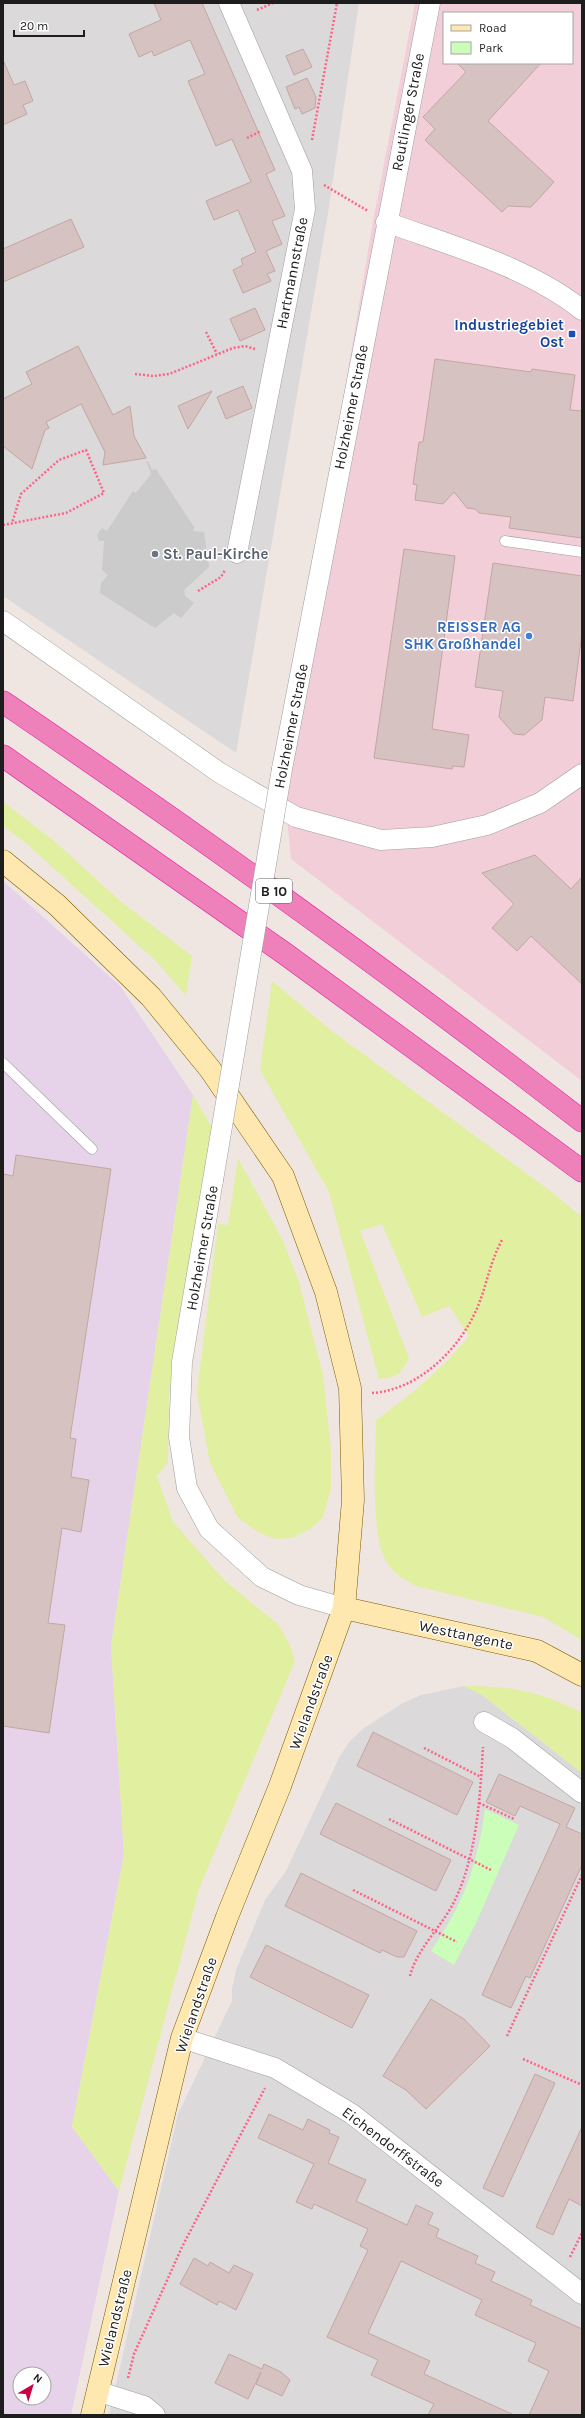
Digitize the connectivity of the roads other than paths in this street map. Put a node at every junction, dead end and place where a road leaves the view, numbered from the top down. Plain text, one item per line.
1 (229, 3) edge
2 (430, 3) edge
3 (386, 222) junction
4 (582, 310) edge
5 (505, 541) dead end
6 (582, 552) edge
7 (237, 553) road end
8 (3, 621) edge
9 (3, 702) edge
10 (3, 756) edge
11 (582, 774) edge
12 (3, 861) edge
13 (3, 1063) edge
14 (539, 1088) junction
15 (582, 1102) edge
16 (582, 1122) edge
17 (92, 1149) dead end
18 (582, 1171) edge
19 (344, 1608) junction
20 (582, 1675) edge
21 (484, 1722) road end
22 (582, 1793) edge
23 (182, 2038) junction
24 (582, 2294) edge
25 (97, 2391) junction
26 (92, 2415) edge
27 (155, 2415) edge

1 - 7 street, Hartmannstraße
2 - 3 street, Reutlinger Straße
3 - 4 street
3 - 19 street, Holzheimer Straße, bridge
5 - 6 lane
8 - 11 street, Holzheimer Straße
9 - 14 highway, B 10
10 - 18 highway
12 - 19 main road, Wielandstraße
13 - 17 lane
14 - 15 highway, B 10
14 - 16 highway, B 10
19 - 20 main road, Westtangente
19 - 23 main road, Wielandstraße
21 - 22 street
23 - 24 street, Eichendorffstraße
23 - 25 main road, Wielandstraße
25 - 26 main road, Wielandstraße
25 - 27 street

